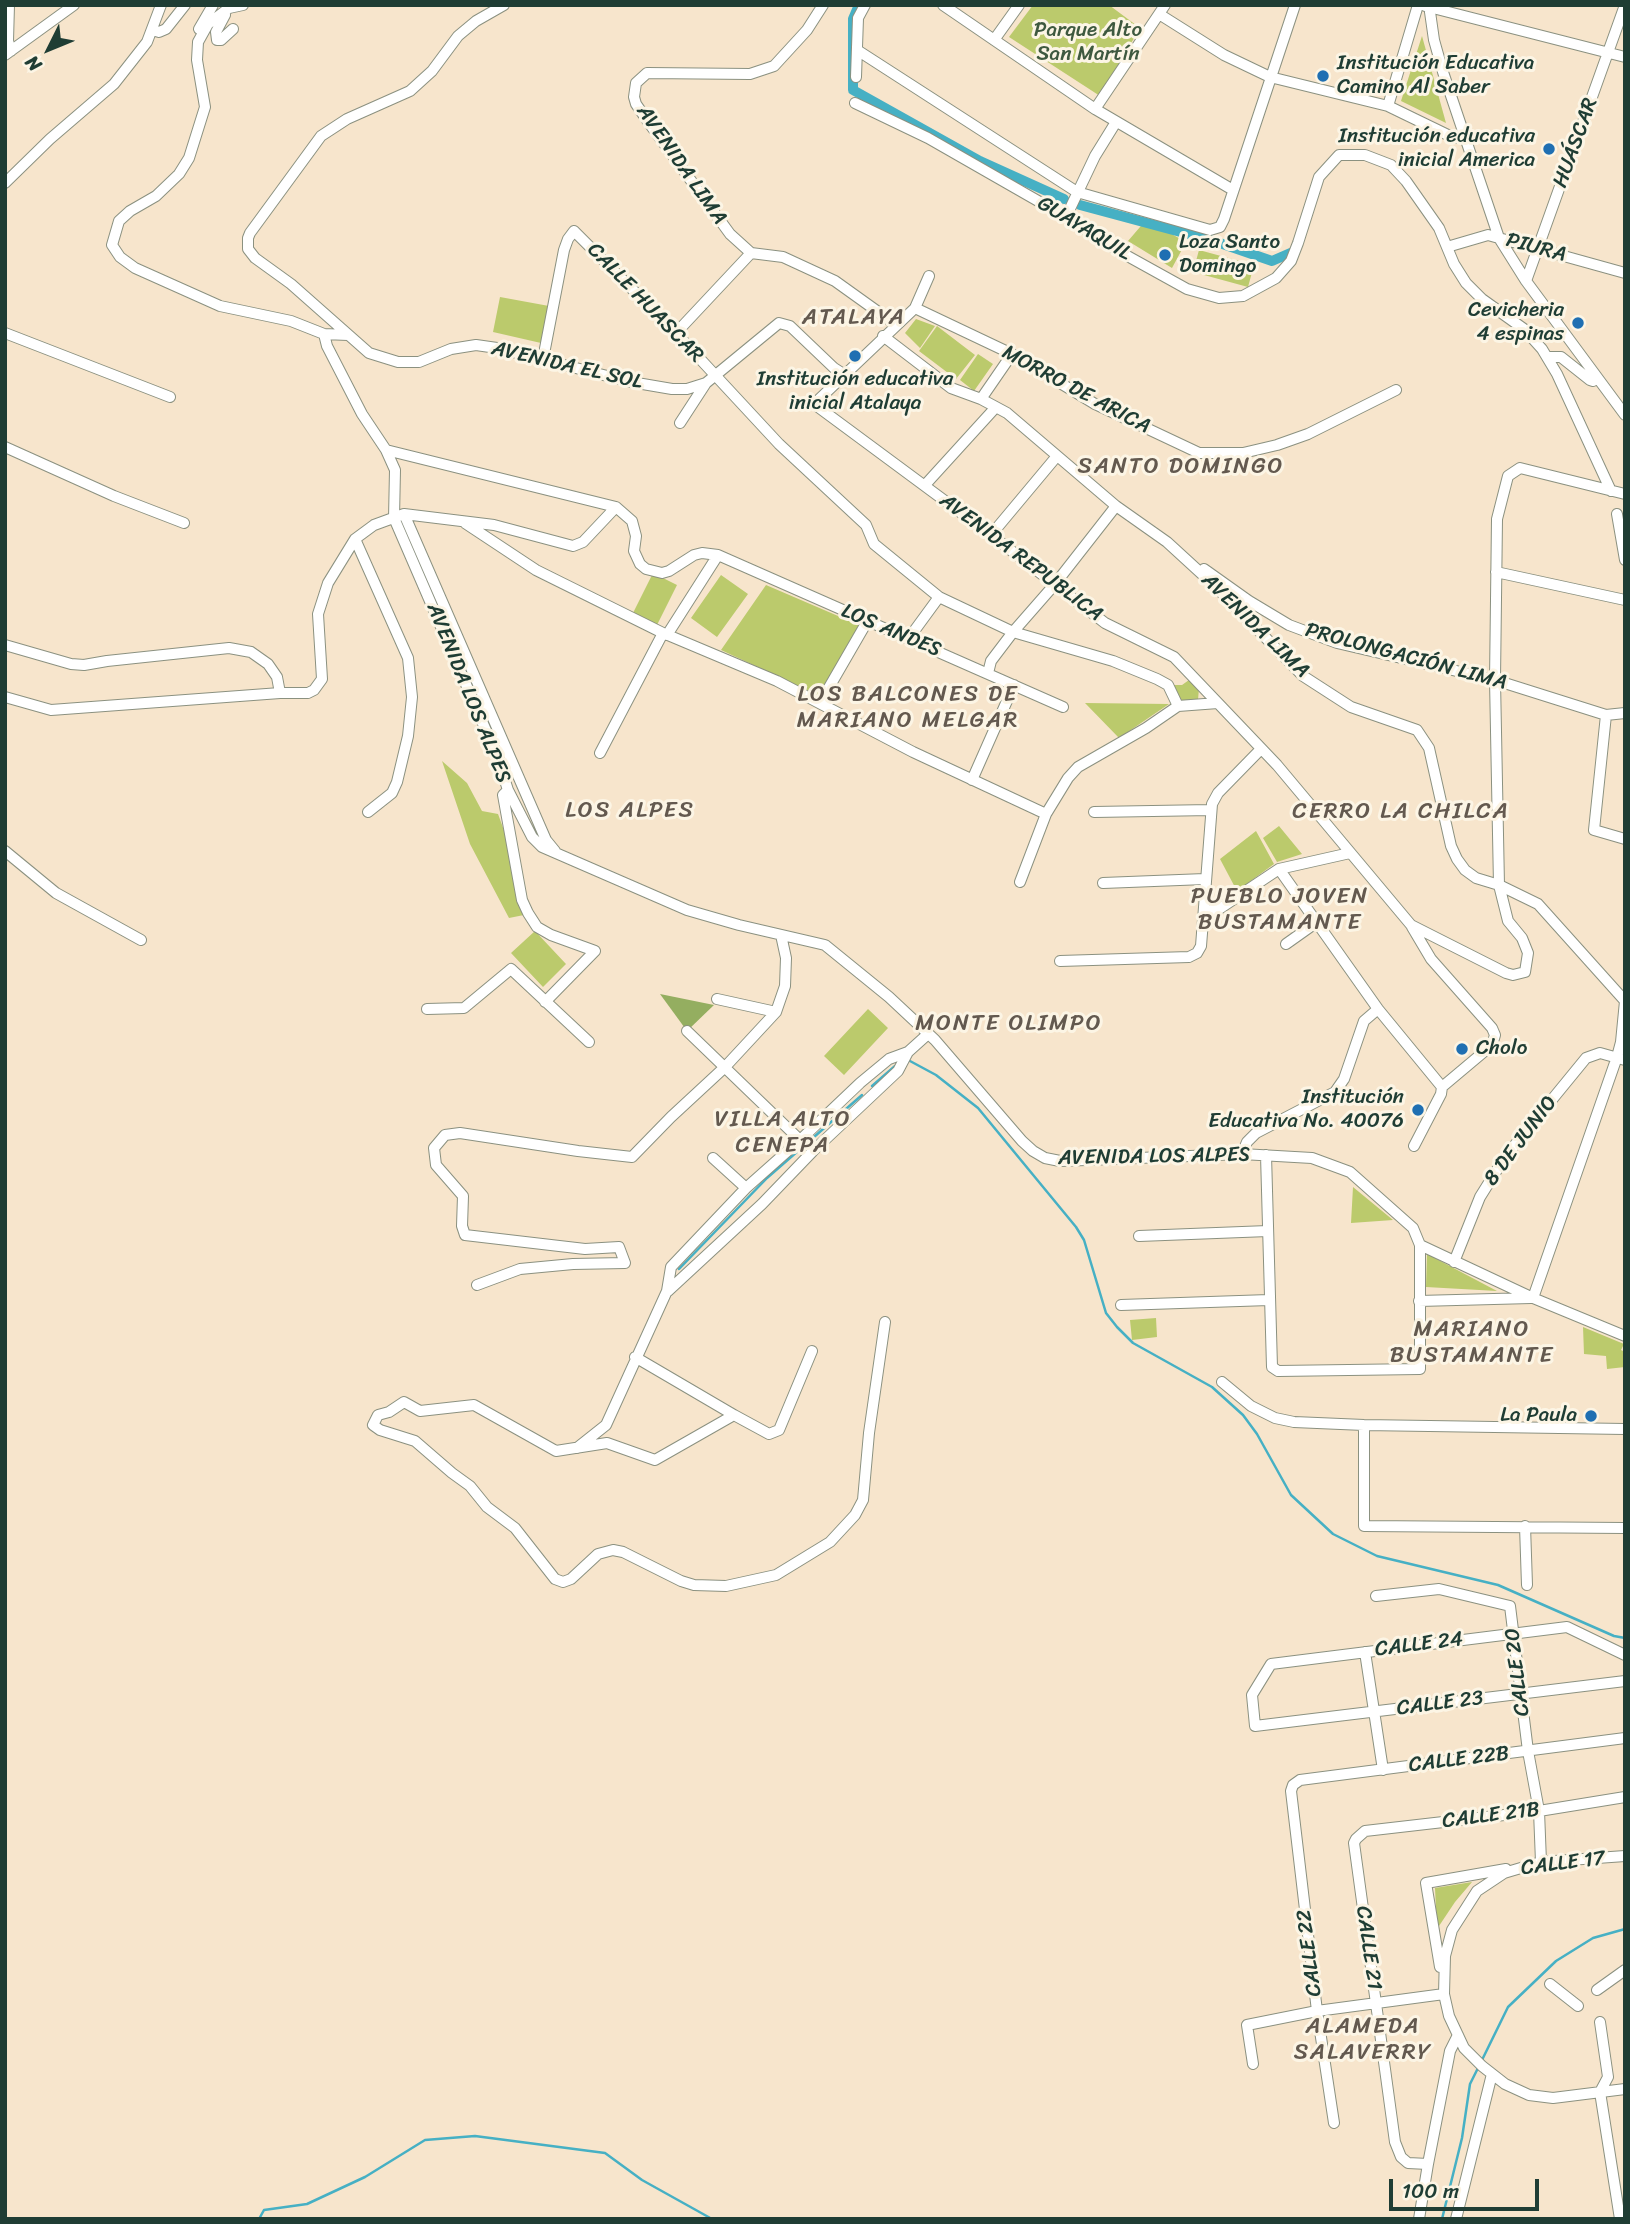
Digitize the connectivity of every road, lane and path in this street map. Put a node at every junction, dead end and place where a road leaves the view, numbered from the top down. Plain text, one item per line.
1 (9, 5) edge
2 (74, 5) edge
3 (161, 5) edge
4 (185, 5) edge
5 (213, 5) edge
6 (243, 5) edge
7 (504, 5) edge
8 (823, 5) edge
9 (865, 5) edge
10 (943, 5) edge
11 (1019, 5) edge
12 (1295, 5) edge
13 (1418, 5) edge
14 (1625, 5) edge
15 (1429, 6) edge
16 (229, 8) junction
17 (1162, 10) edge
18 (233, 29) dead end
19 (152, 30) junction
20 (994, 40) junction
21 (198, 42) junction
22 (857, 50) junction
23 (1609, 52) junction
24 (8, 53) edge
25 (1625, 57) edge
26 (856, 77) dead end
27 (1270, 77) junction
28 (855, 103) dead end
29 (1388, 106) junction
30 (1095, 109) junction
31 (1116, 122) junction
32 (1465, 138) junction
33 (5, 183) edge
34 (1233, 190) junction
35 (1077, 192) junction
36 (1066, 217) junction
37 (1499, 238) junction
38 (1447, 247) junction
39 (1538, 247) junction
40 (751, 253) junction
41 (1625, 273) edge
42 (929, 276) dead end
43 (1526, 281) junction
44 (915, 308) junction
45 (895, 324) junction
46 (5, 333) edge
47 (676, 333) junction
48 (324, 334) junction
49 (348, 335) junction
50 (883, 336) junction
51 (1012, 354) junction
52 (1547, 357) junction
53 (543, 359) junction
54 (845, 375) junction
55 (715, 376) junction
56 (1597, 379) junction
57 (706, 383) junction
58 (1396, 390) dead end
59 (170, 397) dead end
60 (981, 399) junction
61 (996, 407) junction
62 (1625, 415) edge
63 (680, 423) dead end
64 (5, 447) edge
65 (386, 450) junction
66 (1057, 456) junction
67 (925, 485) junction
68 (1611, 491) junction
69 (1625, 494) edge
70 (1116, 506) junction
71 (616, 508) junction
72 (1617, 514) dead end
73 (399, 516) junction
74 (184, 523) dead end
75 (465, 523) junction
76 (991, 535) junction
77 (355, 539) junction
78 (1167, 542) junction
79 (718, 555) junction
80 (1625, 560) edge
81 (1496, 572) junction
82 (1055, 584) junction
83 (939, 597) junction
84 (1625, 600) edge
85 (867, 620) junction
86 (1013, 632) junction
87 (665, 634) junction
88 (909, 638) junction
89 (5, 645) edge
90 (988, 673) junction
91 (1495, 680) junction
92 (1014, 685) junction
93 (280, 693) junction
94 (5, 697) edge
95 (820, 703) junction
96 (1218, 703) junction
97 (1178, 706) junction
98 (1063, 707) dead end
99 (1625, 713) edge
100 (1606, 715) junction
101 (1261, 749) junction
102 (600, 753) dead end
103 (972, 779) junction
104 (508, 790) junction
105 (1211, 810) junction
106 (368, 812) dead end
107 (1094, 812) dead end
108 (1046, 814) junction
109 (1625, 839) edge
110 (5, 851) edge
111 (1350, 853) junction
112 (558, 854) junction
113 (1279, 869) junction
114 (1205, 879) junction
115 (1020, 882) dead end
116 (1103, 883) dead end
117 (1499, 885) junction
118 (1204, 911) junction
119 (1317, 922) junction
120 (1411, 925) junction
121 (781, 934) junction
122 (141, 940) dead end
123 (1286, 944) dead end
124 (1060, 961) dead end
125 (717, 999) dead end
126 (1625, 1001) edge
127 (545, 1002) junction
128 (427, 1009) dead end
129 (1378, 1009) junction
130 (776, 1012) junction
131 (687, 1031) dead end
132 (928, 1034) junction
133 (589, 1042) dead end
134 (906, 1059) junction
135 (1621, 1059) edge
136 (725, 1067) junction
137 (1442, 1087) junction
138 (800, 1140) junction
139 (1413, 1146) dead end
140 (1241, 1154) junction
141 (1266, 1156) junction
142 (713, 1158) dead end
143 (746, 1188) junction
144 (1268, 1231) junction
145 (1139, 1236) dead end
146 (1420, 1245) junction
147 (1454, 1262) junction
148 (477, 1285) dead end
149 (667, 1291) junction
150 (1533, 1298) junction
151 (1269, 1300) junction
152 (1419, 1301) junction
153 (1121, 1305) dead end
154 (885, 1322) dead end
155 (1625, 1336) edge
156 (811, 1351) dead end
157 (635, 1357) junction
158 (1222, 1382) dead end
159 (734, 1415) junction
160 (1364, 1425) junction
161 (1625, 1429) edge
162 (577, 1448) junction
163 (1525, 1526) junction
164 (1625, 1528) edge
165 (1527, 1585) dead end
166 (1376, 1596) dead end
167 (1514, 1633) junction
168 (1364, 1652) junction
169 (1625, 1655) edge
170 (1625, 1681) edge
171 (1521, 1694) junction
172 (1373, 1712) junction
173 (1255, 1726) joint
174 (1625, 1738) edge
175 (1528, 1751) junction
176 (1383, 1770) junction
177 (1294, 1783) joint
178 (1625, 1797) edge
179 (1539, 1811) junction
180 (1358, 1835) joint
181 (1625, 1856) edge
182 (1541, 1862) junction
183 (1625, 1970) edge
184 (1550, 1984) dead end
185 (1597, 1990) dead end
186 (1444, 1994) junction
187 (1376, 2004) junction
188 (1578, 2006) dead end
189 (1317, 2011) junction
190 (1600, 2022) dead end
191 (1458, 2035) junction
192 (1253, 2064) dead end
193 (1492, 2074) junction
194 (1625, 2088) edge
195 (1600, 2092) junction
196 (1334, 2123) dead end
197 (1427, 2164) junction
198 (1419, 2219) edge
199 (1456, 2219) edge
200 (1620, 2219) edge

1 - 24 street
2 - 24 street
3 - 19 street
4 - 19 street
5 - 21 street
6 - 16 street
7 - 49 street, AVENIDA EL SOL
8 - 40 street, AVENIDA LIMA
9 - 22 street
10 - 20 street
11 - 20 street
12 - 27 street
13 - 29 street
14 - 23 street, HUÁSCAR
15 - 23 street
15 - 32 street
16 - 18 street
16 - 21 street
17 - 27 street
17 - 30 street
19 - 33 street
20 - 30 street
21 - 48 street
22 - 26 street
22 - 35 street
23 - 25 street
23 - 39 street, HUÁSCAR
27 - 29 street
27 - 34 street
28 - 36 street, GUAYAQUIL
29 - 32 street
30 - 31 street
31 - 34 street
31 - 35 street
32 - 37 street
34 - 35 street
35 - 36 street
36 - 38 street, GUAYAQUIL
37 - 38 street, PIURA
37 - 39 street, PIURA
37 - 43 street
38 - 52 street, GUAYAQUIL
39 - 41 street, PIURA
39 - 43 street, HUÁSCAR
40 - 45 street
40 - 47 street
42 - 44 street
43 - 56 street
44 - 45 street
44 - 51 street, MORRO DE ARICA
45 - 50 street
46 - 59 street
47 - 53 street, CALLE HUASCAR
47 - 55 street, CALLE HUASCAR
48 - 49 street
48 - 65 street
49 - 53 street, AVENIDA EL SOL
50 - 54 street
50 - 60 street, AVENIDA LIMA
51 - 58 street, MORRO DE ARICA
51 - 60 street
52 - 56 street
52 - 68 street, GUAYAQUIL
53 - 57 street, AVENIDA EL SOL
54 - 55 street
54 - 67 street, AVENIDA REPUBLICA
55 - 57 street
55 - 83 street, CALLE HUASCAR
56 - 62 street
57 - 63 street
60 - 61 street, AVENIDA LIMA
61 - 66 street, AVENIDA LIMA
61 - 67 street
64 - 74 street
65 - 71 street
65 - 73 street
66 - 70 street, AVENIDA LIMA
66 - 76 street
67 - 76 street, AVENIDA REPUBLICA
68 - 69 street
68 - 81 street
70 - 78 street, AVENIDA LIMA
70 - 82 street
71 - 75 street
71 - 79 street
72 - 80 street
73 - 75 street
73 - 77 street
73 - 104 street, AVENIDA LOS ALPES
73 - 112 street, AVENIDA LOS ALPES
75 - 87 street
76 - 82 street, AVENIDA REPUBLICA
77 - 93 street
77 - 106 street
78 - 91 street, PROLONGACIÓN LIMA
78 - 117 street, AVENIDA LIMA
79 - 85 street, LOS ANDES
79 - 87 street
81 - 84 street
81 - 91 street
82 - 86 street
82 - 96 street, AVENIDA REPUBLICA
83 - 86 street, CALLE HUASCAR
83 - 88 street
85 - 88 street, LOS ANDES
85 - 95 street
86 - 90 street
86 - 97 street, CALLE HUASCAR
87 - 95 street
87 - 102 street
88 - 90 street, LOS ANDES
89 - 93 street
90 - 92 street, LOS ANDES
91 - 100 street, PROLONGACIÓN LIMA
91 - 117 street
92 - 98 street, LOS ANDES
92 - 103 street
93 - 94 street
95 - 103 street
96 - 97 street
96 - 101 street, AVENIDA REPUBLICA
97 - 108 street
99 - 100 street, PROLONGACIÓN LIMA
100 - 109 street
101 - 105 street
101 - 111 street, AVENIDA REPUBLICA
103 - 108 street
104 - 112 street, AVENIDA LOS ALPES
104 - 127 street
105 - 107 street
105 - 114 street
108 - 115 street
110 - 122 street
111 - 113 street
111 - 120 street, AVENIDA REPUBLICA
112 - 121 street, AVENIDA LOS ALPES
113 - 118 street
113 - 119 street
114 - 116 street
114 - 118 street
117 - 120 street, AVENIDA REPUBLICA
117 - 126 street, AVENIDA LIMA
118 - 124 street
119 - 123 street
119 - 129 street
120 - 137 street
121 - 130 street
121 - 132 street, AVENIDA LOS ALPES
125 - 130 street
126 - 135 street
127 - 128 street
127 - 133 street
129 - 137 street
129 - 140 street
130 - 136 street
131 - 136 street
132 - 134 street
132 - 140 street, AVENIDA LOS ALPES
134 - 138 street
134 - 149 street
135 - 147 street, 8 DE JUNIO
135 - 150 street
136 - 138 street
136 - 148 street
137 - 139 street
138 - 143 street
140 - 141 street, AVENIDA LOS ALPES
141 - 144 street
141 - 146 street, AVENIDA LOS ALPES
142 - 143 street
143 - 149 street
144 - 145 street
144 - 151 street
146 - 147 street
146 - 152 street
147 - 150 street
149 - 157 street
150 - 152 street
150 - 155 street
151 - 152 street
151 - 153 street
154 - 162 street
156 - 159 street
157 - 159 street
157 - 162 street
158 - 160 street
159 - 162 street
160 - 161 street
160 - 163 street
163 - 164 street
163 - 165 street
166 - 167 street, CALLE 20
167 - 168 street, CALLE 24
167 - 169 street, CALLE 24
167 - 171 street, CALLE 20
168 - 172 street
168 - 173 street, CALLE 24
170 - 171 street, CALLE 23
171 - 172 street, CALLE 23
171 - 175 street, CALLE 20
172 - 173 street, CALLE 23
172 - 176 street
174 - 175 street, CALLE 22B
175 - 176 street, CALLE 22B
175 - 179 street, CALLE 20
176 - 177 street, CALLE 22B
177 - 189 street, CALLE 22
178 - 179 street, CALLE 21B
179 - 180 street, CALLE 21B
179 - 182 street, CALLE 20
180 - 187 street, CALLE 21
181 - 182 street, CALLE 17
182 - 186 street, CALLE 17
182 - 186 street
183 - 185 street
184 - 188 street
186 - 187 street
186 - 191 street, CALLE 17
187 - 189 street
187 - 197 street, CALLE 21
189 - 192 street
189 - 196 street, CALLE 22
190 - 195 street
191 - 193 street, CALLE 17
191 - 197 street
193 - 195 street, CALLE 17
193 - 199 street
194 - 195 street, CALLE 17
195 - 200 street
197 - 198 street

